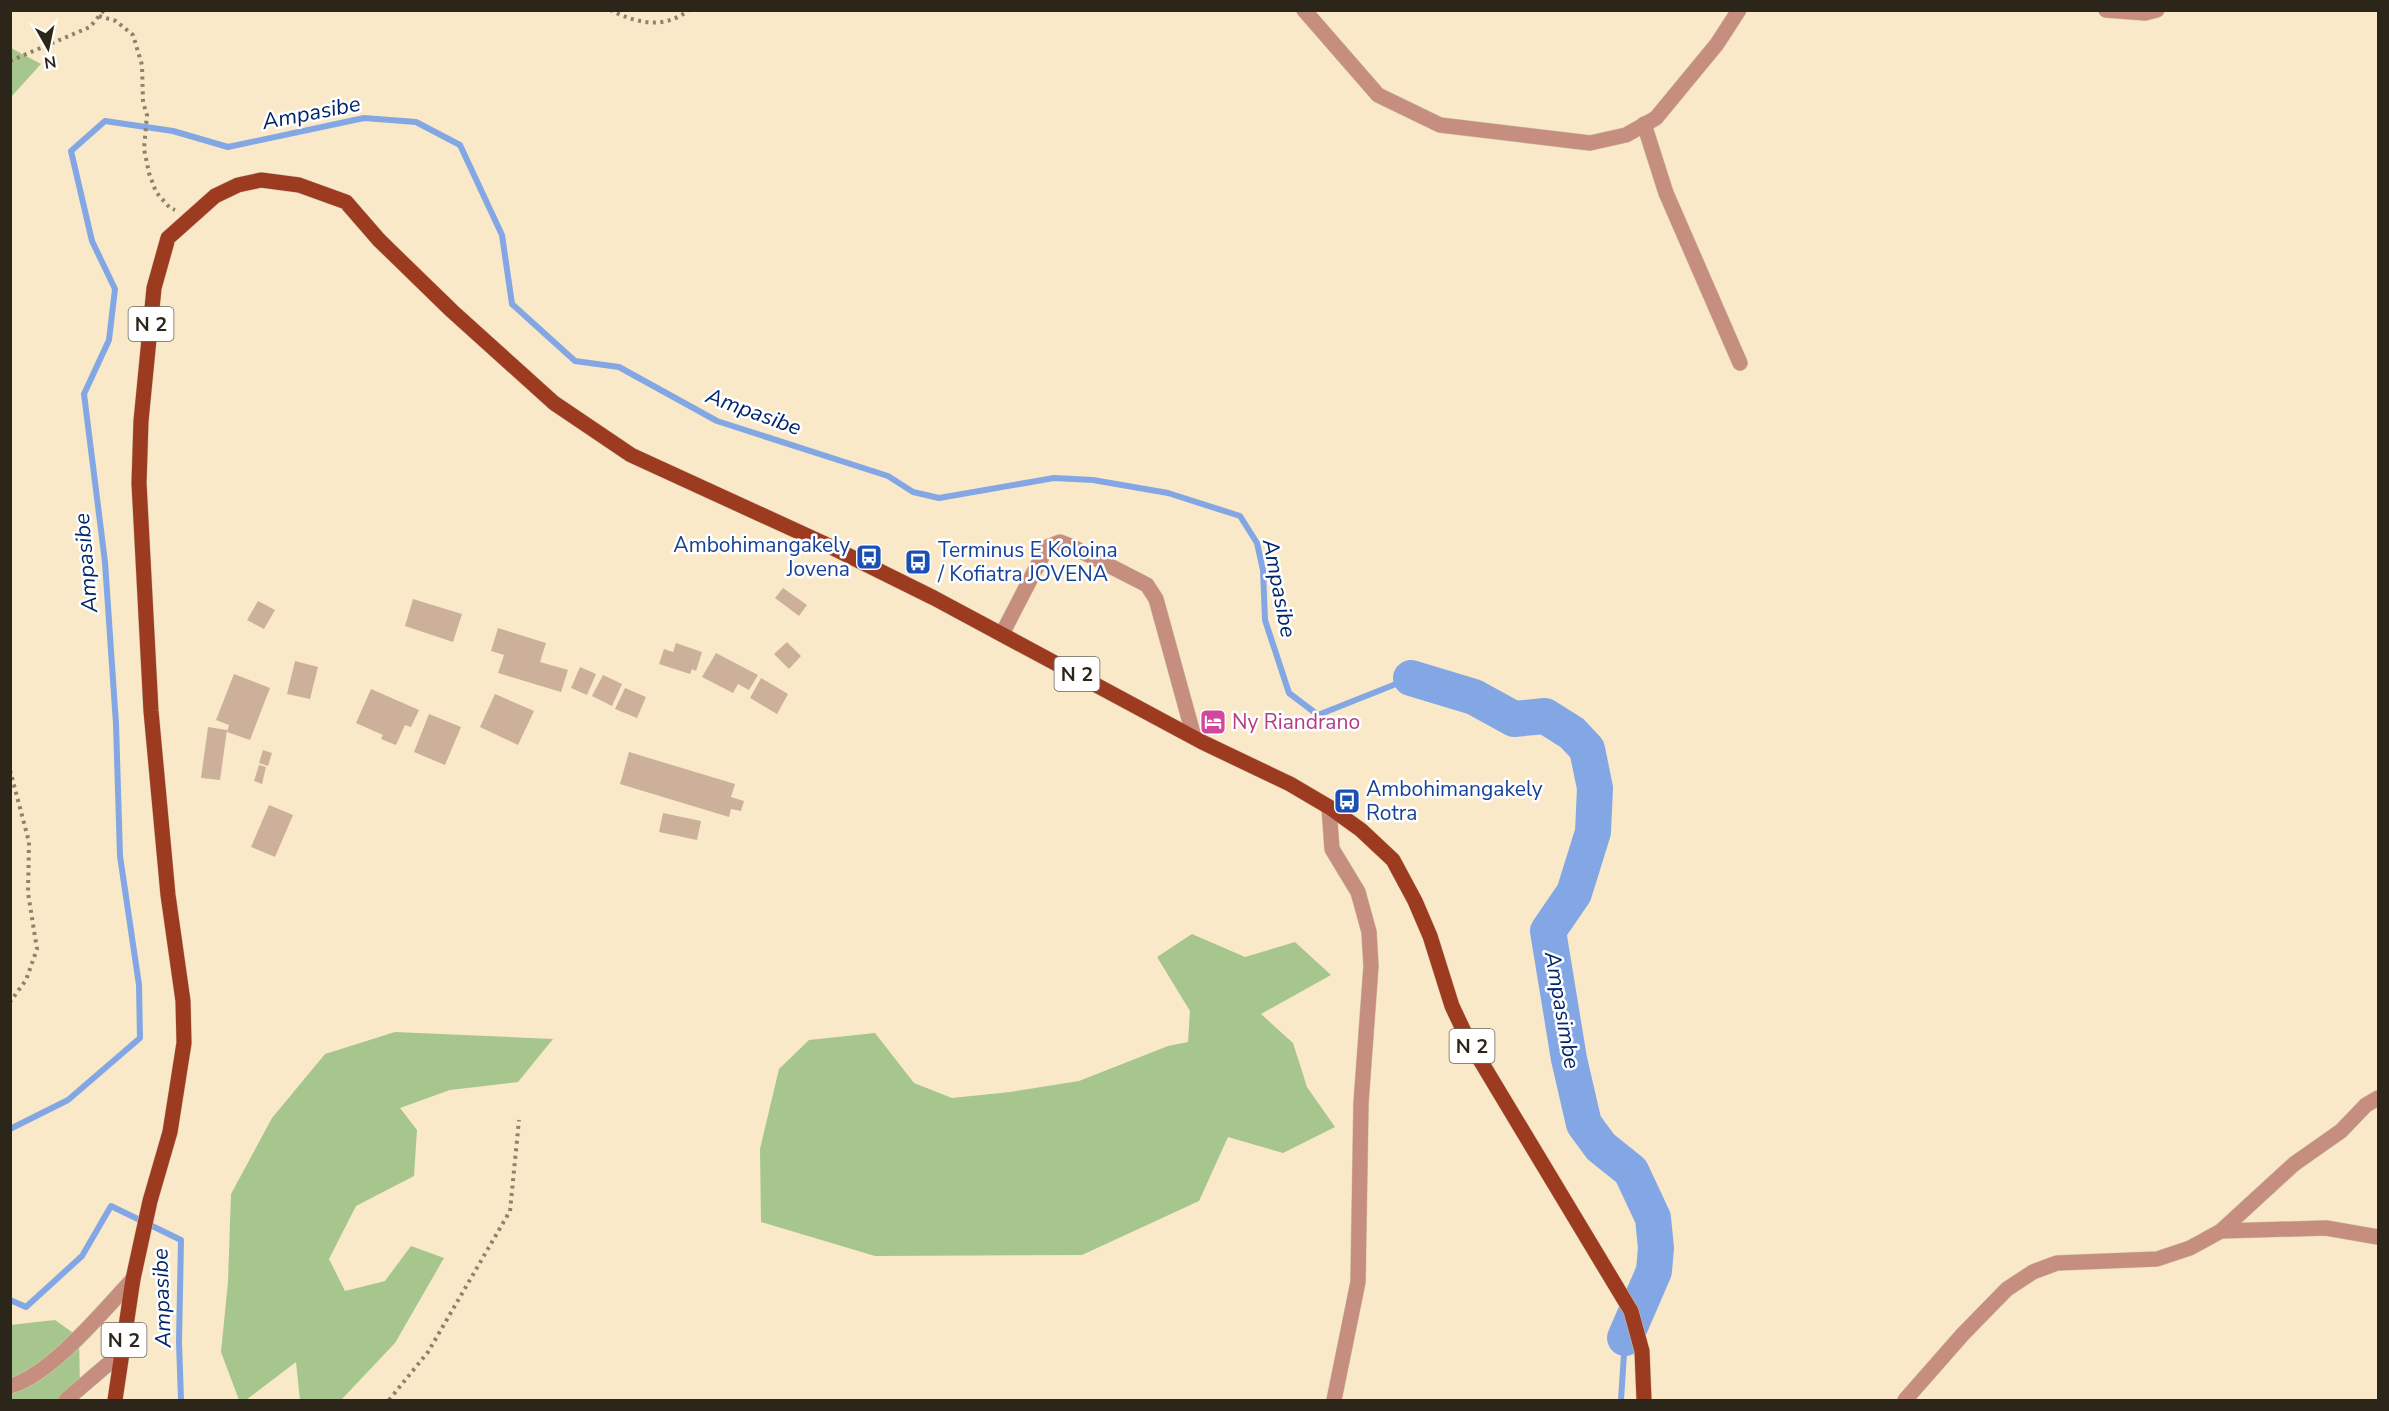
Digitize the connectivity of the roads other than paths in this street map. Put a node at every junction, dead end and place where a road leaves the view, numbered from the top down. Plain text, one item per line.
1 (1304, 10) edge
2 (1739, 10) edge
3 (2106, 10) edge
4 (2157, 10) edge
5 (1644, 124) junction
6 (1740, 363) dead end
7 (1002, 634) junction
8 (1194, 737) junction
9 (1329, 807) junction
10 (2379, 1098) edge
11 (2221, 1231) junction
12 (2379, 1237) edge
13 (133, 1279) junction
14 (122, 1353) junction
15 (10, 1386) edge
16 (66, 1401) edge
17 (115, 1401) edge
18 (1334, 1401) edge
19 (1644, 1401) edge
20 (1905, 1401) edge

1 - 5 street
2 - 5 street
3 - 4 street
5 - 6 street
7 - 8 main road, N 2
7 - 8 street
7 - 13 main road, N 2
8 - 9 main road, N 2
9 - 18 street
9 - 19 main road, N 2
10 - 11 street
11 - 12 street
11 - 20 street
13 - 14 main road, N 2
13 - 15 street
14 - 16 street
14 - 17 main road, N 2

